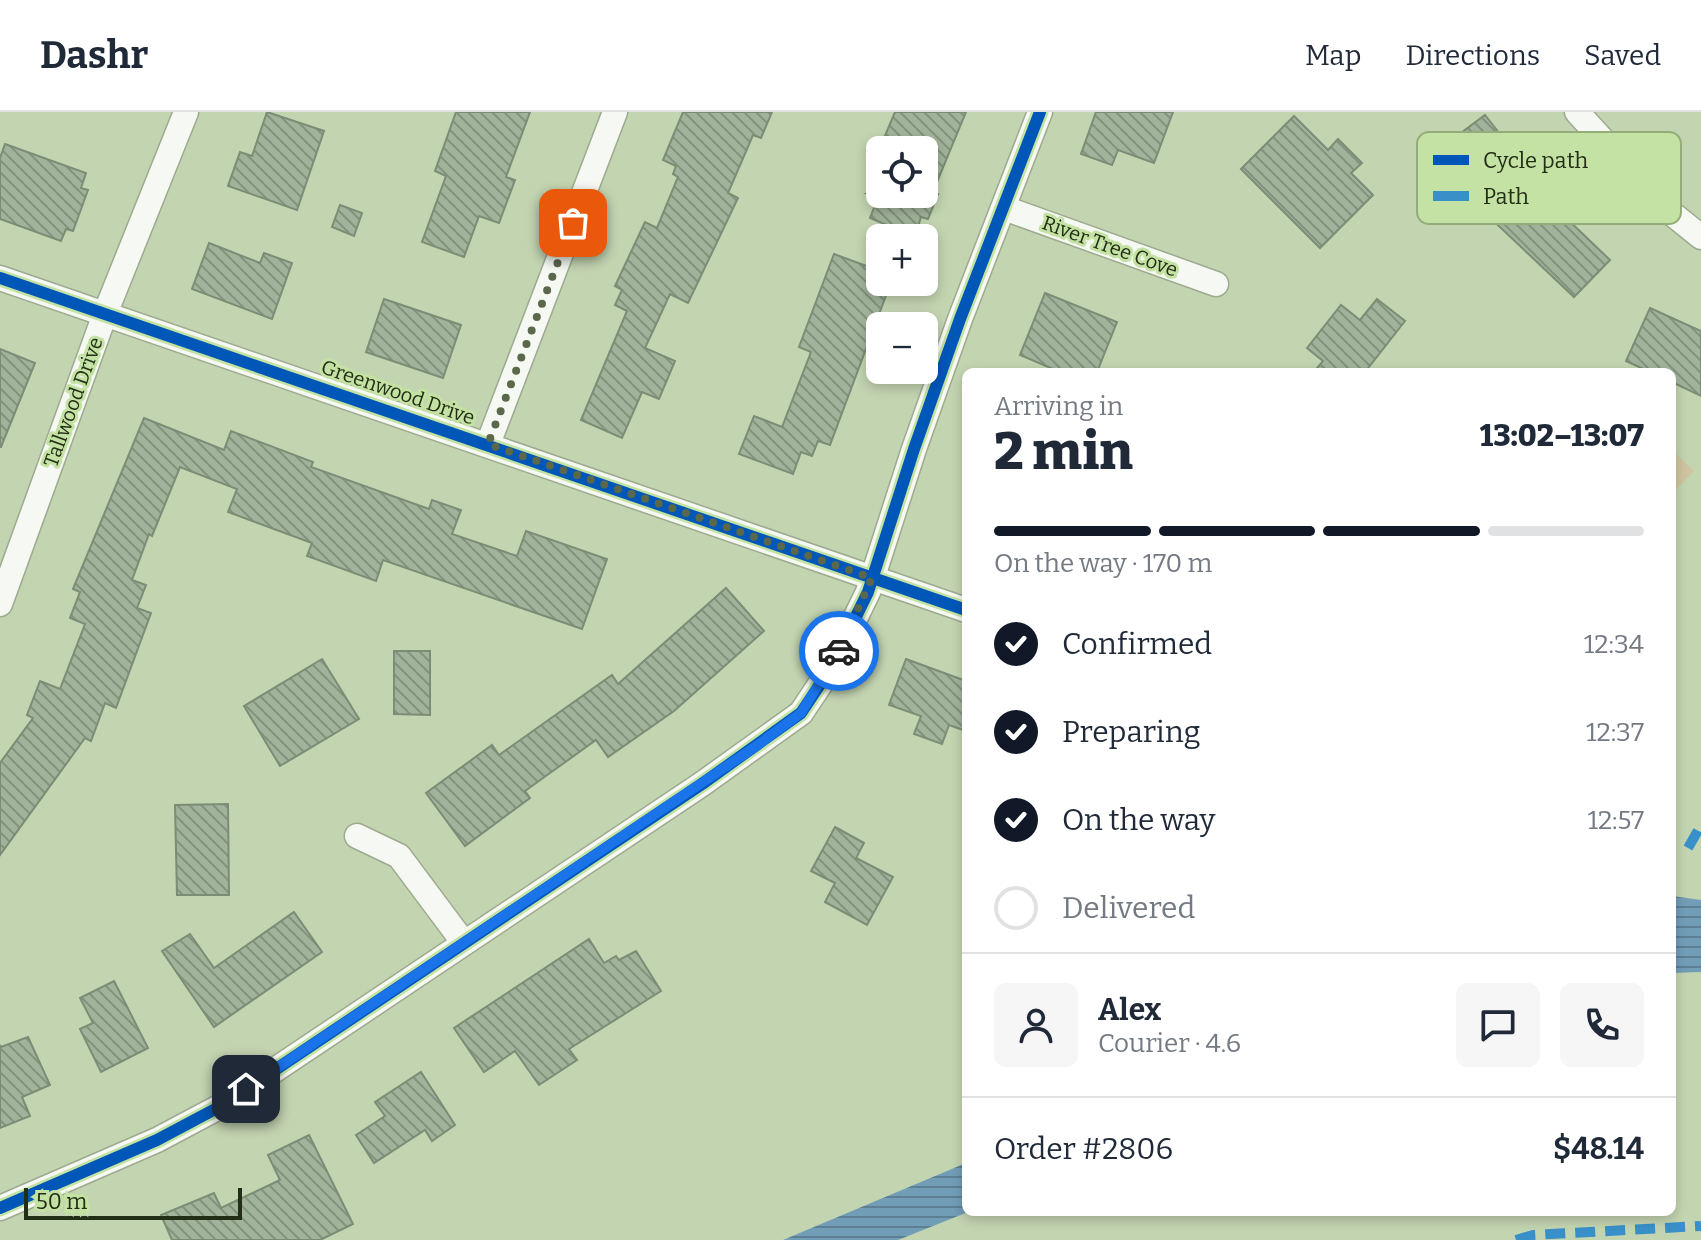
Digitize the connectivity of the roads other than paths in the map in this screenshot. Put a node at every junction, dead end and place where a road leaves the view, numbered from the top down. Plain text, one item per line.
1 (186, 112) edge
2 (615, 112) edge
3 (1040, 112) edge
4 (1577, 112) edge
5 (1595, 132) edge
6 (1004, 208) junction
7 (1681, 221) edge
8 (1701, 237) edge
9 (0, 278) edge
10 (1216, 284) dead end
11 (105, 314) junction
12 (488, 444) junction
13 (872, 578) junction
14 (0, 604) edge
15 (962, 609) edge
16 (357, 836) dead end
17 (464, 943) junction
18 (0, 1208) edge

1 - 11 street, Tallwood Drive
2 - 12 street
3 - 6 street
4 - 5 street
6 - 10 street, River Tree Cove
6 - 13 street
7 - 8 street
9 - 11 street, Greenwood Drive
11 - 12 street, Greenwood Drive
11 - 14 street, Tallwood Drive
12 - 13 street, Greenwood Drive
13 - 15 street, Greenwood Drive
13 - 17 street
16 - 17 street
17 - 18 street

